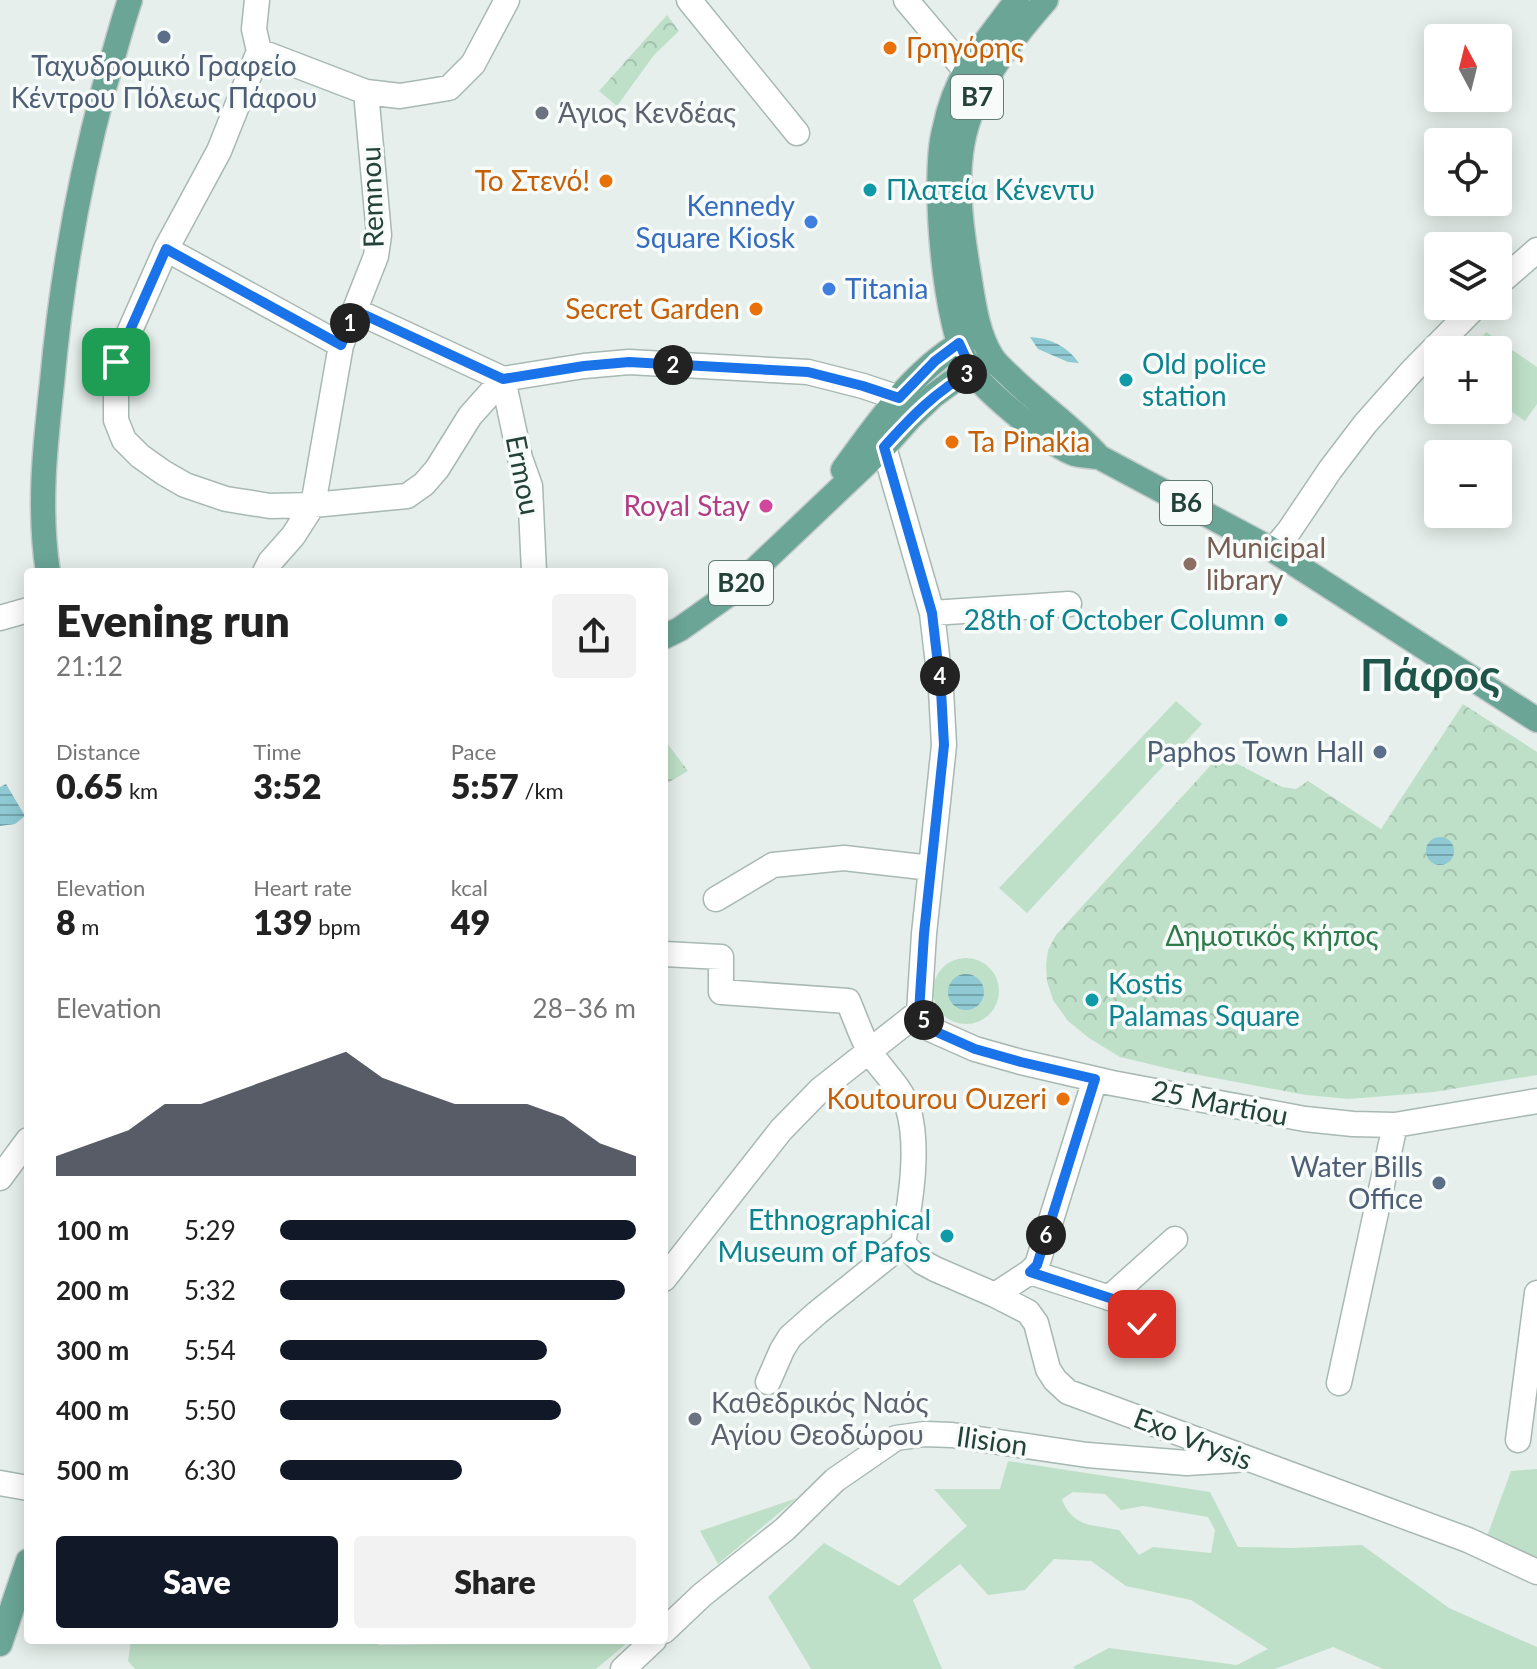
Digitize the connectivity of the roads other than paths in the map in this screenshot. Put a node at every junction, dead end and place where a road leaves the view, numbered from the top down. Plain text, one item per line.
1 (130, 0) edge
2 (507, 0) edge
3 (689, 0) edge
4 (906, 0) edge
5 (1017, 0) edge
6 (1046, 0) edge
7 (252, 1) edge
8 (259, 51) junction
9 (966, 71) junction
10 (366, 92) junction
11 (797, 133) dead end
12 (166, 249) junction
13 (1537, 250) edge
14 (1512, 272) edge
15 (356, 311) junction
16 (1462, 320) edge
17 (970, 338) junction
18 (341, 345) junction
19 (994, 360) junction
20 (972, 371) junction
21 (503, 379) junction
22 (899, 398) junction
23 (884, 447) junction
24 (1099, 457) junction
25 (313, 505) junction
26 (809, 518) junction
27 (1273, 550) junction
28 (47, 568) edge
29 (267, 568) edge
30 (534, 568) edge
31 (1069, 604) dead end
32 (24, 611) edge
33 (932, 613) junction
34 (0, 618) edge
35 (668, 635) edge
36 (1537, 720) edge
37 (931, 868) junction
38 (716, 899) dead end
39 (668, 954) edge
40 (919, 1012) junction
41 (870, 1051) junction
42 (1095, 1079) junction
43 (1537, 1101) edge
44 (1395, 1125) junction
45 (24, 1145) edge
46 (0, 1178) edge
47 (1175, 1239) dead end
48 (903, 1244) junction
49 (1030, 1272) junction
50 (668, 1274) edge
51 (1537, 1293) edge
52 (995, 1295) junction
53 (1109, 1298) junction
54 (1142, 1324) dead end
55 (768, 1382) dead end
56 (1339, 1383) dead end
57 (1518, 1440) dead end
58 (1246, 1459) junction
59 (0, 1483) edge
60 (24, 1487) edge
61 (1537, 1572) edge
62 (24, 1573) edge
63 (668, 1627) edge
64 (0, 1644) edge
65 (650, 1644) edge
66 (623, 1669) edge

1 - 28 main road
2 - 10 street
3 - 11 street
4 - 9 street
5 - 9 main road, B7
6 - 17 main road, B7
7 - 8 street
8 - 10 street
8 - 12 street
9 - 17 main road, B7
10 - 15 street, Remnou
12 - 18 street
12 - 25 street
13 - 14 street
15 - 18 street, Remnou
15 - 21 street
16 - 27 street
17 - 19 main road, B7
17 - 20 main road, B7
17 - 22 main road, B20
18 - 25 street, Remnou
19 - 20 main road, B20
19 - 24 main road, B6
20 - 23 main road, B20
20 - 24 main road, B6
21 - 22 street
21 - 25 street
21 - 30 street, Ermou
22 - 26 main road, B20
23 - 26 main road, B20
23 - 33 street
24 - 27 main road, B6
25 - 29 street
26 - 35 main road, B20
27 - 36 main road, B6
31 - 33 street
32 - 34 street
33 - 37 street
37 - 38 street
37 - 40 street
39 - 41 street
40 - 41 street
40 - 42 street, 25 Martiou
41 - 48 street
41 - 50 street
42 - 44 street, 25 Martiou
42 - 49 street
43 - 44 street, 25 Martiou
44 - 56 street
45 - 46 street
47 - 53 street
48 - 52 street, Exo Vrysis
48 - 55 street
49 - 52 street
49 - 53 street
51 - 57 street
52 - 58 street, Exo Vrysis
53 - 54 street
58 - 61 street, Exo Vrysis
58 - 63 street, Ilision
59 - 60 street
62 - 64 main road
65 - 66 street

